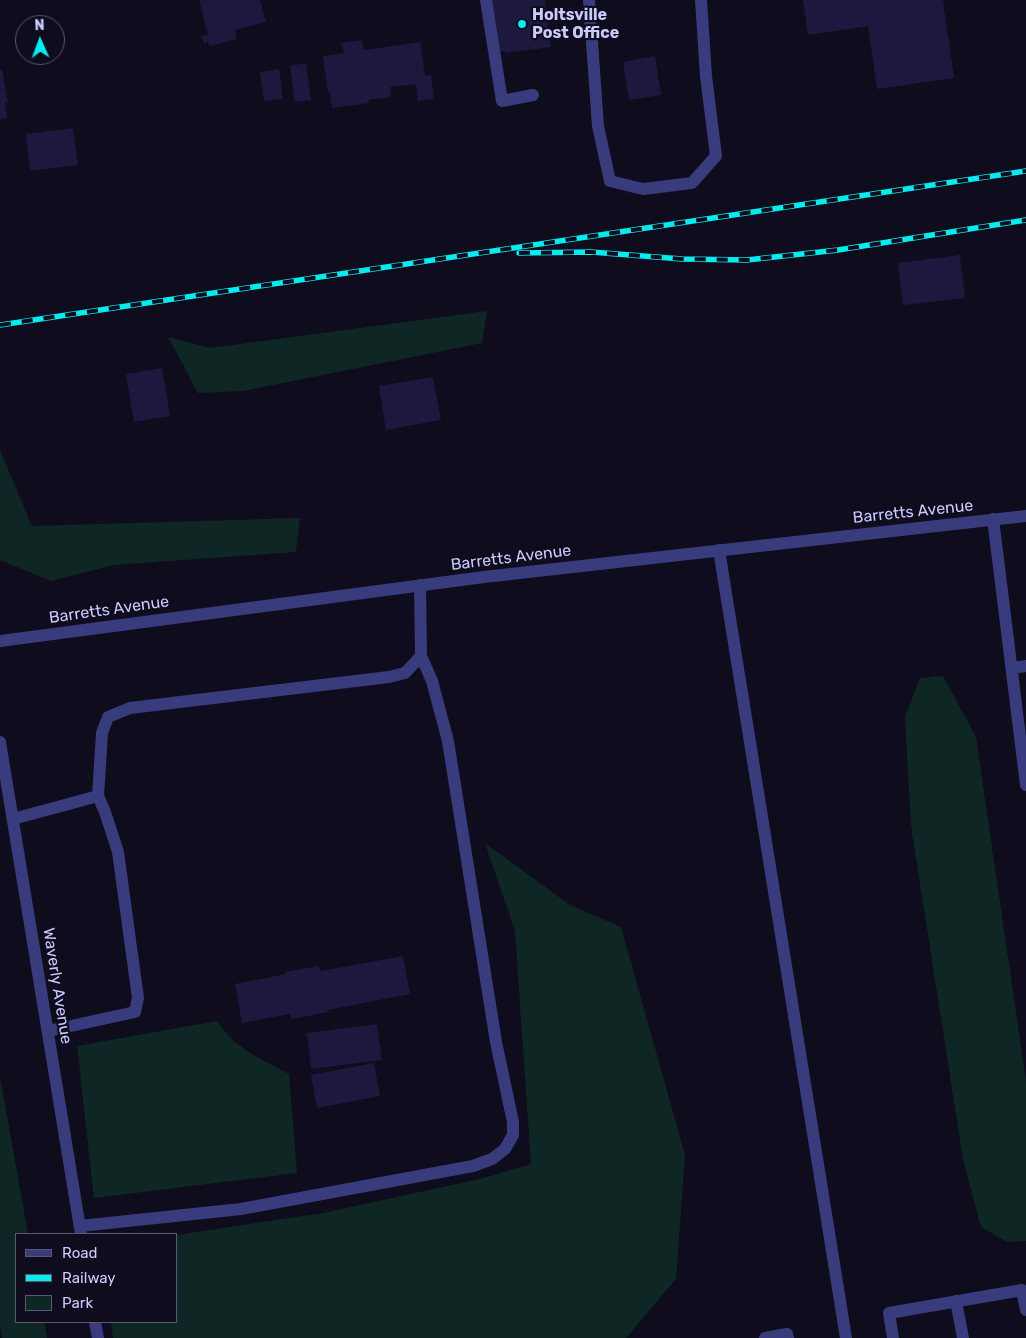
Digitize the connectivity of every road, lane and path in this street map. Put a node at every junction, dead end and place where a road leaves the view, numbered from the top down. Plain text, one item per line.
1 (486, 0) edge
2 (589, 0) edge
3 (701, 0) edge
4 (532, 95) dead end
5 (1026, 516) edge
6 (993, 519) junction
7 (719, 550) junction
8 (420, 585) junction
9 (0, 641) edge
10 (421, 656) junction
11 (1026, 666) edge
12 (1012, 668) junction
13 (0, 742) edge
14 (1026, 785) edge
15 (98, 796) junction
16 (12, 819) junction
17 (48, 1031) junction
18 (81, 1230) edge
19 (956, 1301) junction
20 (1026, 1310) edge
21 (95, 1323) edge
22 (98, 1338) edge
23 (765, 1338) edge
24 (788, 1338) edge
25 (846, 1338) edge
26 (893, 1338) edge
27 (963, 1338) edge

1 - 4 street
2 - 3 street
5 - 6 street, Barretts Avenue
6 - 7 street, Barretts Avenue
6 - 12 street
7 - 8 street, Barretts Avenue
7 - 25 street
8 - 9 street, Barretts Avenue
8 - 10 street
10 - 15 street
10 - 18 street
11 - 12 street
12 - 14 street
13 - 16 street, Waverly Avenue
15 - 16 street
15 - 17 street
16 - 17 street, Waverly Avenue
17 - 18 street, Waverly Avenue
19 - 20 street
19 - 26 street
19 - 27 street
21 - 22 street
23 - 24 street

